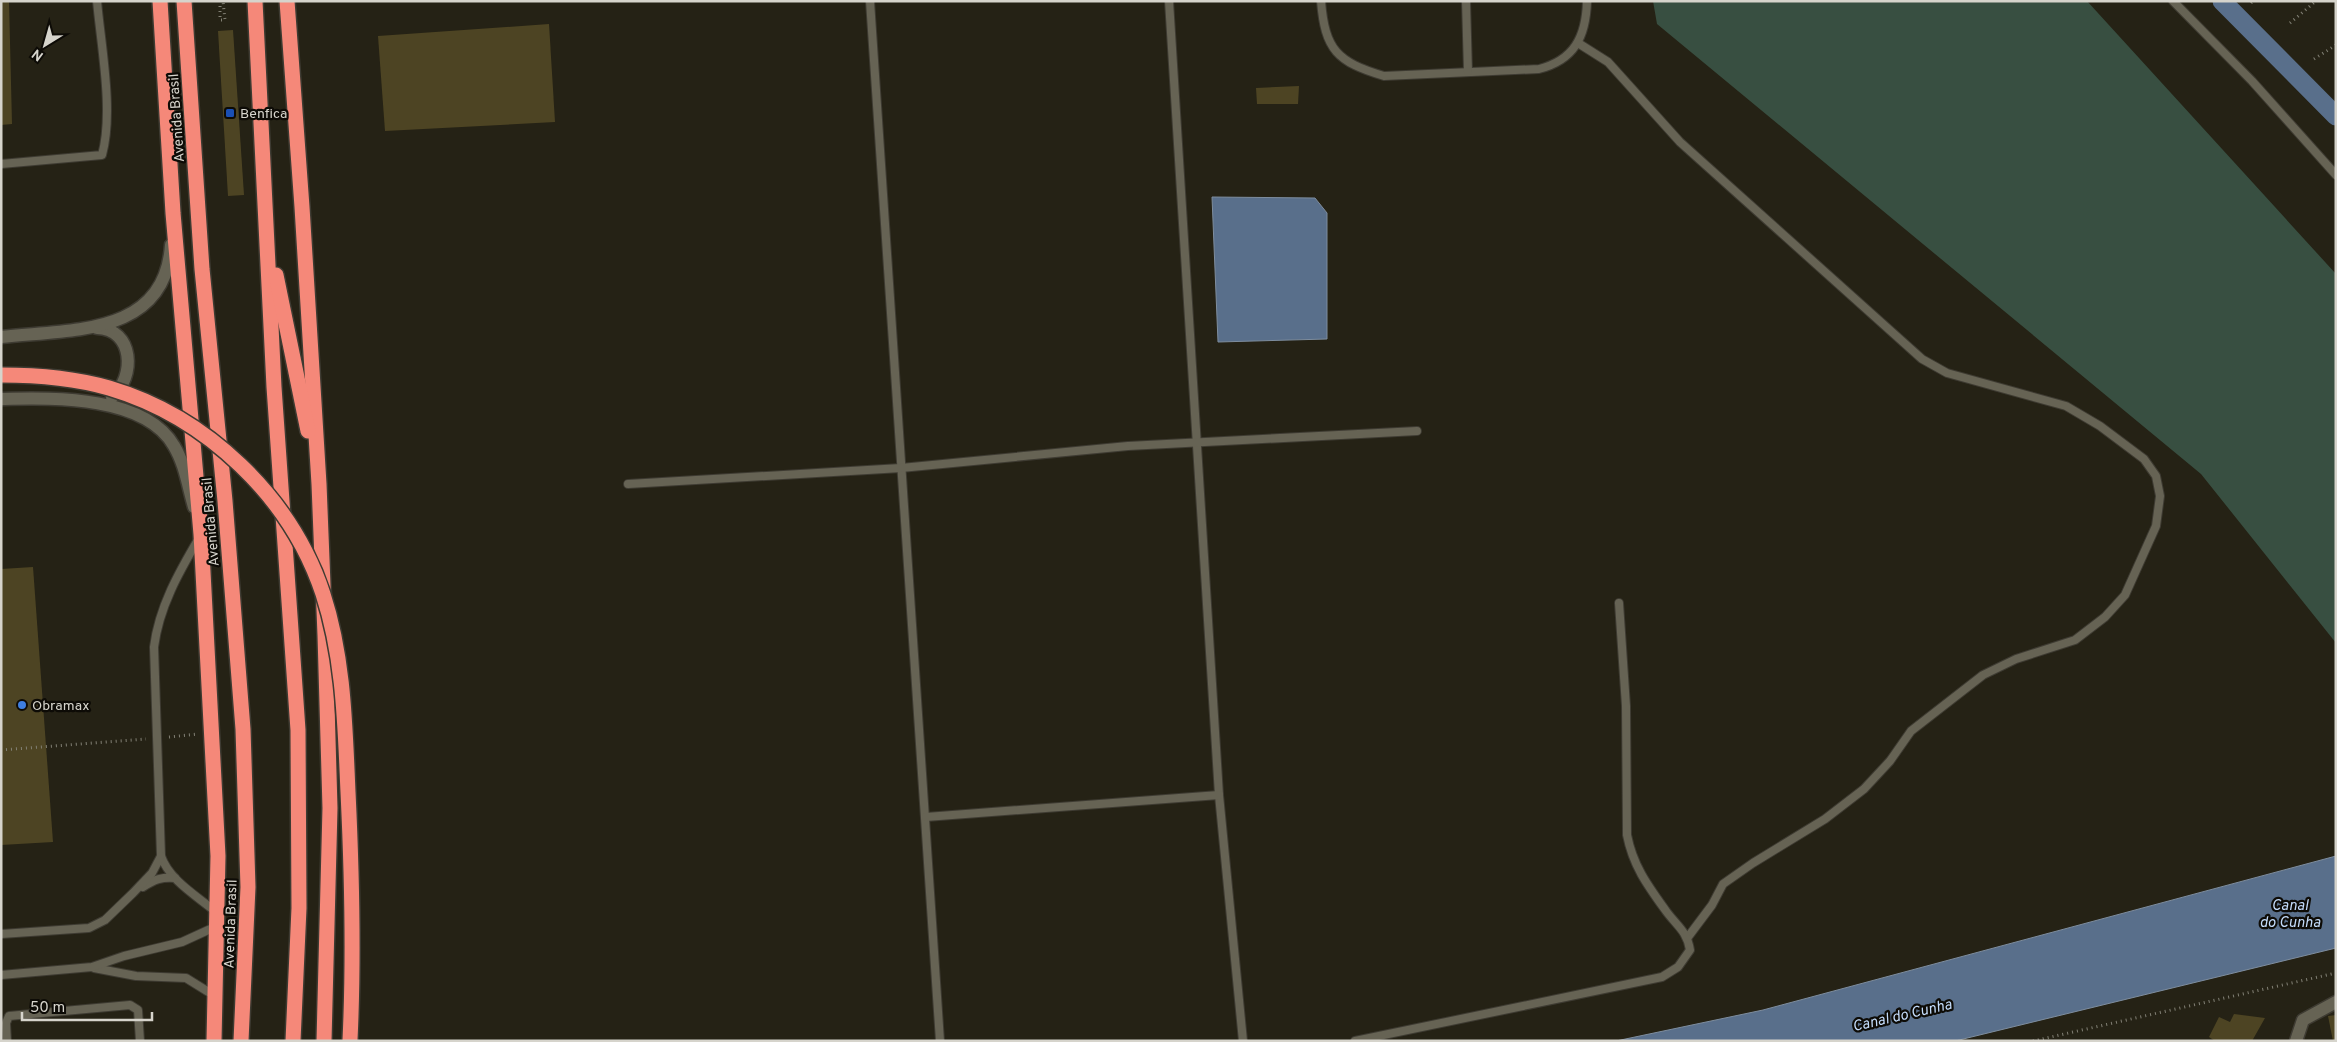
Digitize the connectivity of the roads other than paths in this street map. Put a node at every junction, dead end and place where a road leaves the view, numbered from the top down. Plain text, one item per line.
1 (97, 1) edge
2 (160, 1) edge
3 (184, 1) edge
4 (255, 1) edge
5 (287, 1) edge
6 (870, 1) edge
7 (1169, 1) edge
8 (1321, 1) edge
9 (1466, 1) edge
10 (1587, 1) edge
11 (2173, 1) edge
12 (1578, 43) junction
13 (1468, 72) junction
14 (1, 164) edge
15 (2336, 175) edge
16 (173, 213) junction
17 (266, 226) junction
18 (82, 328) junction
19 (1, 337) edge
20 (1, 375) edge
21 (5, 399) edge
22 (97, 403) junction
23 (1417, 431) dead end
24 (1198, 442) junction
25 (902, 468) junction
26 (319, 484) junction
27 (628, 484) dead end
28 (201, 534) junction
29 (1619, 603) dead end
30 (1219, 795) junction
31 (926, 817) junction
32 (162, 856) junction
33 (175, 878) junction
34 (133, 893) junction
35 (217, 920) junction
36 (1, 934) edge
37 (1688, 936) junction
38 (92, 968) junction
39 (1, 976) edge
40 (215, 996) junction
41 (2336, 1002) edge
42 (212, 1037) edge
43 (350, 1040) edge
44 (6, 1041) edge
45 (140, 1041) edge
46 (241, 1041) edge
47 (293, 1041) edge
48 (324, 1041) edge
49 (940, 1041) edge
50 (1243, 1041) edge
51 (1355, 1041) edge
52 (2296, 1041) edge

1 - 14 lane
2 - 16 highway, Avenida Brasil
3 - 46 highway, Avenida Brasil
4 - 17 highway
5 - 26 highway
6 - 25 lane
7 - 24 lane
8 - 13 lane
9 - 13 lane
10 - 12 lane
11 - 15 lane
12 - 13 lane
12 - 37 lane
16 - 18 street
16 - 28 highway, Avenida Brasil
17 - 26 highway
17 - 47 highway
18 - 19 street
18 - 22 street
20 - 43 highway, bridge
21 - 22 street
22 - 28 street
23 - 24 lane
24 - 25 lane
24 - 30 lane
25 - 27 lane
25 - 31 lane
26 - 48 highway
28 - 32 lane
28 - 35 highway, Avenida Brasil
29 - 37 lane
30 - 31 lane
30 - 50 lane
31 - 49 lane
32 - 33 lane
32 - 34 lane
33 - 34 lane
33 - 35 lane
34 - 36 lane
35 - 38 lane
35 - 40 highway, Avenida Brasil
37 - 51 lane
38 - 39 lane
38 - 40 lane
40 - 42 highway, Avenida Brasil
41 - 52 street
44 - 45 lane

